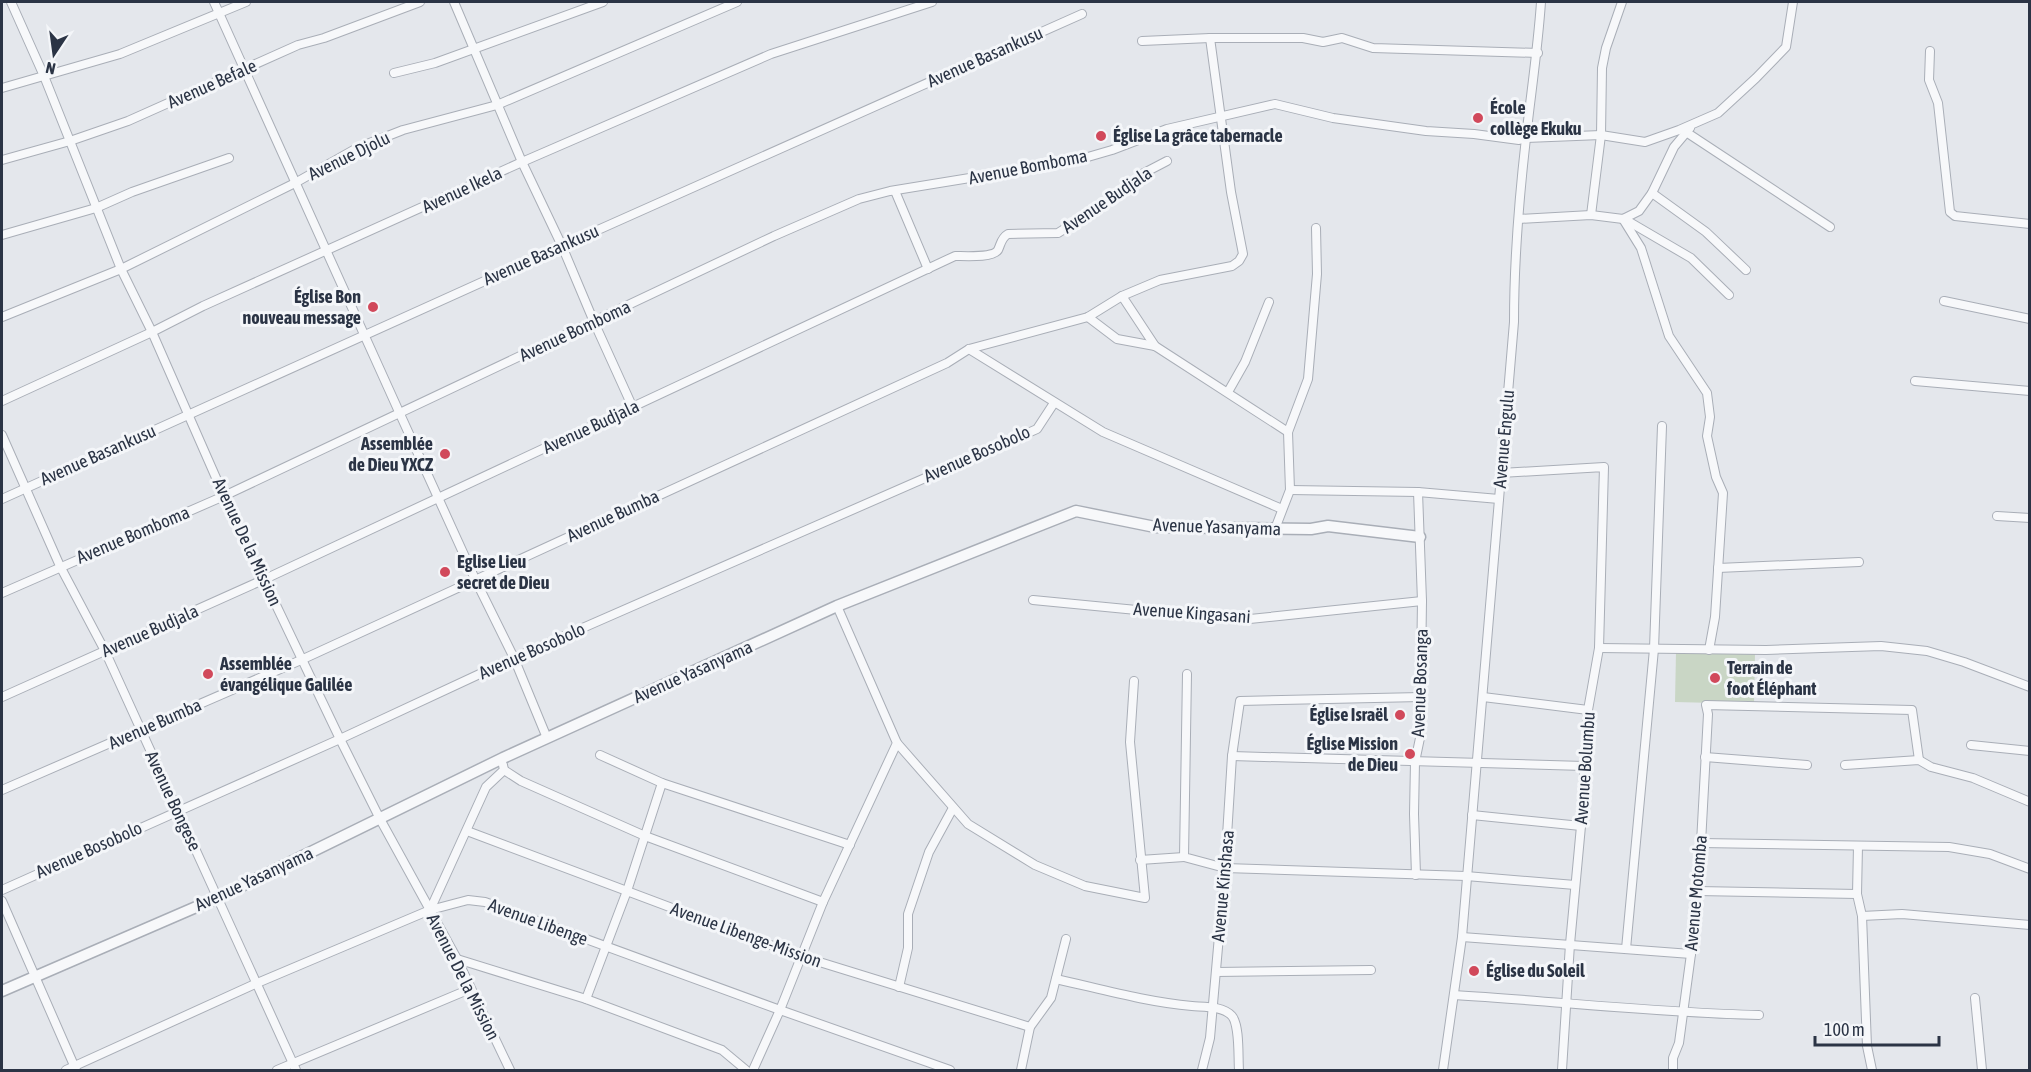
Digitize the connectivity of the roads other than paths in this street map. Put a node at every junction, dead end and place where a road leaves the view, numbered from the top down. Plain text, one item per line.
1 (11, 2) edge
2 (214, 2) edge
3 (246, 2) edge
4 (420, 2) edge
5 (454, 2) edge
6 (603, 2) edge
7 (737, 2) edge
8 (932, 2) edge
9 (1541, 2) edge
10 (1622, 2) edge
11 (1793, 2) edge
12 (219, 13) junction
13 (1082, 14) dead end
14 (1210, 38) junction
15 (1142, 41) dead end
16 (474, 49) junction
17 (1930, 51) dead end
18 (1538, 54) junction
19 (244, 70) junction
20 (394, 73) dead end
21 (44, 76) junction
22 (2, 88) edge
23 (497, 105) junction
24 (1222, 116) junction
25 (1689, 129) junction
26 (1601, 135) junction
27 (1526, 138) junction
28 (70, 141) junction
29 (229, 158) dead end
30 (2, 160) edge
31 (1167, 161) dead end
32 (522, 162) junction
33 (295, 183) junction
34 (895, 191) junction
35 (1652, 193) junction
36 (96, 208) junction
37 (1591, 215) junction
38 (1519, 219) junction
39 (1623, 219) junction
40 (2030, 224) edge
41 (1830, 226) dead end
42 (1316, 228) dead end
43 (2, 235) edge
44 (562, 246) junction
45 (326, 252) junction
46 (121, 269) junction
47 (928, 269) junction
48 (1746, 270) dead end
49 (1729, 295) dead end
50 (1122, 296) junction
51 (1269, 302) dead end
52 (1944, 302) dead end
53 (1088, 316) junction
54 (2, 317) edge
55 (2030, 319) edge
56 (594, 322) junction
57 (152, 332) junction
58 (364, 335) junction
59 (1155, 346) junction
60 (969, 349) junction
61 (1915, 381) dead end
62 (2030, 391) edge
63 (1228, 392) junction
64 (2, 401) edge
65 (1054, 403) junction
66 (633, 408) junction
67 (400, 414) junction
68 (189, 415) junction
69 (1662, 426) dead end
70 (1288, 432) junction
71 (2, 435) edge
72 (1501, 473) junction
73 (25, 488) junction
74 (1290, 490) junction
75 (1418, 492) junction
76 (224, 496) junction
77 (2, 499) edge
78 (439, 499) junction
79 (1499, 499) junction
80 (1282, 509) junction
81 (1997, 516) dead end
82 (2030, 518) edge
83 (1275, 529) junction
84 (1420, 537) junction
85 (1859, 562) dead end
86 (60, 566) junction
87 (1718, 568) junction
88 (265, 579) junction
89 (475, 579) junction
90 (2, 593) edge
91 (1033, 600) dead end
92 (1422, 601) junction
93 (837, 606) junction
94 (1599, 648) junction
95 (1654, 649) junction
96 (1709, 650) junction
97 (105, 651) junction
98 (514, 658) junction
99 (301, 660) junction
100 (1187, 674) dead end
101 (1134, 681) dead end
102 (2030, 687) edge
103 (2, 697) edge
104 (1420, 697) junction
105 (1483, 697) junction
106 (1588, 710) junction
107 (140, 731) junction
108 (547, 738) junction
109 (340, 739) junction
110 (897, 743) junction
111 (1971, 745) dead end
112 (2030, 751) edge
113 (600, 755) dead end
114 (1232, 756) junction
115 (1705, 757) junction
116 (1919, 760) junction
117 (1415, 762) junction
118 (1477, 763) junction
119 (503, 764) junction
120 (1807, 765) dead end
121 (1845, 765) dead end
122 (1584, 766) junction
123 (662, 783) junction
124 (2, 790) edge
125 (2030, 802) edge
126 (954, 808) junction
127 (178, 811) junction
128 (1472, 815) junction
129 (380, 819) junction
130 (1581, 826) junction
131 (467, 831) junction
132 (645, 836) junction
133 (1701, 843) junction
134 (850, 845) junction
135 (1858, 846) junction
136 (1184, 857) junction
137 (1140, 861) junction
138 (1225, 868) junction
139 (2030, 869) edge
140 (1416, 875) junction
141 (1466, 876) junction
142 (1575, 885) junction
143 (2, 890) edge
144 (627, 891) junction
145 (1696, 891) junction
146 (1857, 894) junction
147 (217, 898) junction
148 (2, 901) edge
149 (823, 902) junction
150 (430, 910) junction
151 (1862, 916) junction
152 (2030, 925) edge
153 (1462, 937) junction
154 (1066, 939) dead end
155 (1570, 944) junction
156 (606, 946) junction
157 (1626, 949) junction
158 (1691, 954) junction
159 (800, 957) junction
160 (457, 959) junction
161 (1371, 970) dead end
162 (1215, 972) junction
163 (35, 977) junction
164 (1056, 979) junction
165 (255, 984) junction
166 (899, 987) junction
167 (470, 989) junction
168 (2, 991) edge
169 (1454, 995) junction
170 (1975, 998) dead end
171 (586, 999) junction
172 (1566, 1002) junction
173 (1212, 1008) junction
174 (780, 1010) junction
175 (1683, 1014) junction
176 (1759, 1015) dead end
177 (1030, 1027) junction
178 (294, 1067) edge
179 (72, 1069) edge
180 (508, 1070) edge
181 (277, 1071) edge
182 (746, 1071) edge
183 (753, 1071) edge
184 (950, 1071) edge
185 (1021, 1071) edge
186 (1202, 1071) edge
187 (1239, 1071) edge
188 (1443, 1071) edge
189 (1562, 1071) edge
190 (1673, 1071) edge
191 (1872, 1071) edge
192 (1983, 1071) edge

1 - 21 street, Avenue De la Mission
2 - 12 street
3 - 12 street
4 - 19 street, Avenue Befale
5 - 16 street
6 - 16 street
7 - 23 street, Avenue Djolu
8 - 32 street, Avenue Ikela
9 - 18 street, Avenue Engulu
10 - 26 street
11 - 25 street, Avenue Bomboma
12 - 19 street
12 - 21 street
13 - 44 street, Avenue Basankusu
14 - 15 street
14 - 18 street
14 - 24 street
16 - 20 street
16 - 23 street
17 - 40 street
18 - 27 street, Avenue Engulu
19 - 28 street, Avenue Befale
19 - 33 street
21 - 22 street
21 - 28 street, Avenue De la Mission
23 - 32 street
23 - 33 street, Avenue Djolu
24 - 27 street, Avenue Bomboma
24 - 34 street, Avenue Bomboma
24 - 50 street, Avenue Bumba
25 - 26 street, Avenue Bomboma
25 - 35 street
25 - 41 street
26 - 27 street, Avenue Bomboma
26 - 37 street
27 - 38 street, Avenue Engulu
28 - 30 street, Avenue Befale
28 - 36 street, Avenue De la Mission
29 - 36 street
31 - 47 street, Avenue Budjala
32 - 44 street
32 - 45 street, Avenue Ikela
33 - 45 street
33 - 46 street, Avenue Djolu
34 - 47 street
34 - 56 street, Avenue Bomboma
35 - 39 street
35 - 48 street
36 - 43 street
36 - 46 street, Avenue De la Mission
37 - 38 street
37 - 39 street
38 - 72 street, Avenue Engulu
39 - 49 street
39 - 87 street
42 - 70 street
44 - 56 street
44 - 58 street, Avenue Basankusu
45 - 57 street, Avenue Ikela
45 - 58 street
46 - 54 street, Avenue Djolu
46 - 57 street, Avenue De la Mission
47 - 66 street, Avenue Budjala
50 - 53 street, Avenue Bumba
50 - 59 street
51 - 63 street
52 - 55 street
53 - 59 street
53 - 60 street, Avenue Bumba
56 - 66 street
56 - 67 street, Avenue Bomboma
57 - 64 street, Avenue Ikela
57 - 68 street, Avenue De la Mission
58 - 67 street
58 - 68 street, Avenue Basankusu
59 - 63 street
60 - 65 street
60 - 89 street, Avenue Bumba
61 - 62 street
63 - 70 street
65 - 80 street
65 - 98 street, Avenue Bosobolo
66 - 78 street, Avenue Budjala
67 - 76 street, Avenue Bomboma
67 - 78 street
68 - 73 street, Avenue Basankusu
68 - 76 street, Avenue De la Mission
69 - 95 street
70 - 74 street
71 - 73 street, Avenue Bongese
72 - 79 street, Avenue Engulu
72 - 94 street, Avenue Bolumbu
73 - 77 street, Avenue Basankusu
73 - 86 street, Avenue Bongese
74 - 75 street
74 - 80 street
75 - 79 street
75 - 84 street, Avenue Bosanga
76 - 86 street, Avenue Bomboma
76 - 88 street, Avenue De la Mission
78 - 88 street, Avenue Budjala
78 - 89 street
79 - 105 street, Avenue Engulu
80 - 83 street
81 - 82 street
83 - 84 street, Avenue Yasanyama
83 - 93 street, Avenue Yasanyama
84 - 92 street, Avenue Bosanga
85 - 87 street
86 - 90 street, Avenue Bomboma
86 - 97 street, Avenue Bongese
87 - 96 street
88 - 97 street, Avenue Budjala
88 - 99 street, Avenue De la Mission
89 - 98 street
89 - 99 street, Avenue Bumba
91 - 92 street, Avenue Kingasani
92 - 104 street, Avenue Bosanga
93 - 108 street, Avenue Yasanyama
93 - 110 street
94 - 95 street
94 - 106 street, Avenue Bolumbu
95 - 96 street
95 - 157 street
96 - 102 street
97 - 103 street, Avenue Budjala
97 - 107 street, Avenue Bongese
98 - 108 street
98 - 109 street, Avenue Bosobolo
99 - 107 street, Avenue Bumba
99 - 109 street, Avenue De la Mission
100 - 136 street
101 - 137 street
104 - 114 street, Avenue Kinshasa
104 - 117 street, Avenue Bosanga
105 - 106 street
105 - 118 street, Avenue Engulu
106 - 122 street, Avenue Bolumbu
107 - 124 street, Avenue Bumba
107 - 127 street, Avenue Bongese
108 - 119 street, Avenue Yasanyama
109 - 127 street, Avenue Bosobolo
109 - 129 street, Avenue De la Mission
110 - 126 street
110 - 134 street
111 - 112 street
113 - 123 street
114 - 117 street
114 - 138 street, Avenue Kinshasa
115 - 116 street, Avenue Motomba
115 - 120 street
115 - 133 street, Avenue Motomba
116 - 121 street
116 - 125 street
117 - 118 street
117 - 140 street, Avenue Bosanga
118 - 122 street
118 - 128 street, Avenue Engulu
119 - 129 street, Avenue Yasanyama
119 - 131 street
119 - 132 street
122 - 130 street, Avenue Bolumbu
123 - 132 street
123 - 134 street
126 - 137 street
126 - 166 street
127 - 143 street, Avenue Bosobolo
127 - 147 street, Avenue Bongese
128 - 130 street
128 - 141 street, Avenue Engulu
129 - 147 street, Avenue Yasanyama
129 - 150 street, Avenue De la Mission
130 - 142 street, Avenue Bolumbu
131 - 144 street, Avenue Libenge-Mission
131 - 150 street
132 - 144 street
132 - 149 street
133 - 135 street
133 - 145 street, Avenue Motomba
134 - 149 street
135 - 139 street
135 - 146 street
136 - 137 street
136 - 138 street
138 - 140 street
138 - 162 street, Avenue Kinshasa
140 - 141 street
141 - 142 street
141 - 153 street, Avenue Engulu
142 - 155 street, Avenue Bolumbu
144 - 156 street
144 - 159 street, Avenue Libenge-Mission
145 - 146 street
145 - 158 street, Avenue Motomba
146 - 151 street
147 - 163 street, Avenue Yasanyama
147 - 165 street, Avenue Bongese
148 - 163 street
149 - 159 street
150 - 156 street, Avenue Libenge
150 - 160 street, Avenue De la Mission
150 - 165 street, Avenue Libenge
151 - 152 street
151 - 191 street
153 - 155 street
153 - 169 street, Avenue Engulu
154 - 164 street
155 - 157 street
155 - 172 street, Avenue Bolumbu
156 - 171 street
156 - 174 street, Avenue Libenge
157 - 158 street
158 - 175 street, Avenue Motomba
159 - 166 street, Avenue Libenge-Mission
159 - 174 street
160 - 167 street, Avenue De la Mission
160 - 171 street
161 - 162 street
162 - 173 street, Avenue Kinshasa
163 - 168 street, Avenue Yasanyama
163 - 179 street
164 - 173 street
164 - 177 street
165 - 178 street, Avenue Bongese
165 - 179 street, Avenue Libenge
166 - 177 street, Avenue Libenge-Mission
167 - 178 street
167 - 180 street, Avenue De la Mission
169 - 172 street
169 - 188 street, Avenue Engulu
170 - 192 street
171 - 182 street
172 - 175 street
172 - 189 street, Avenue Bolumbu
173 - 186 street, Avenue Kinshasa
173 - 187 street
174 - 183 street
174 - 184 street, Avenue Libenge
175 - 176 street
175 - 190 street, Avenue Motomba
177 - 185 street
178 - 181 street

